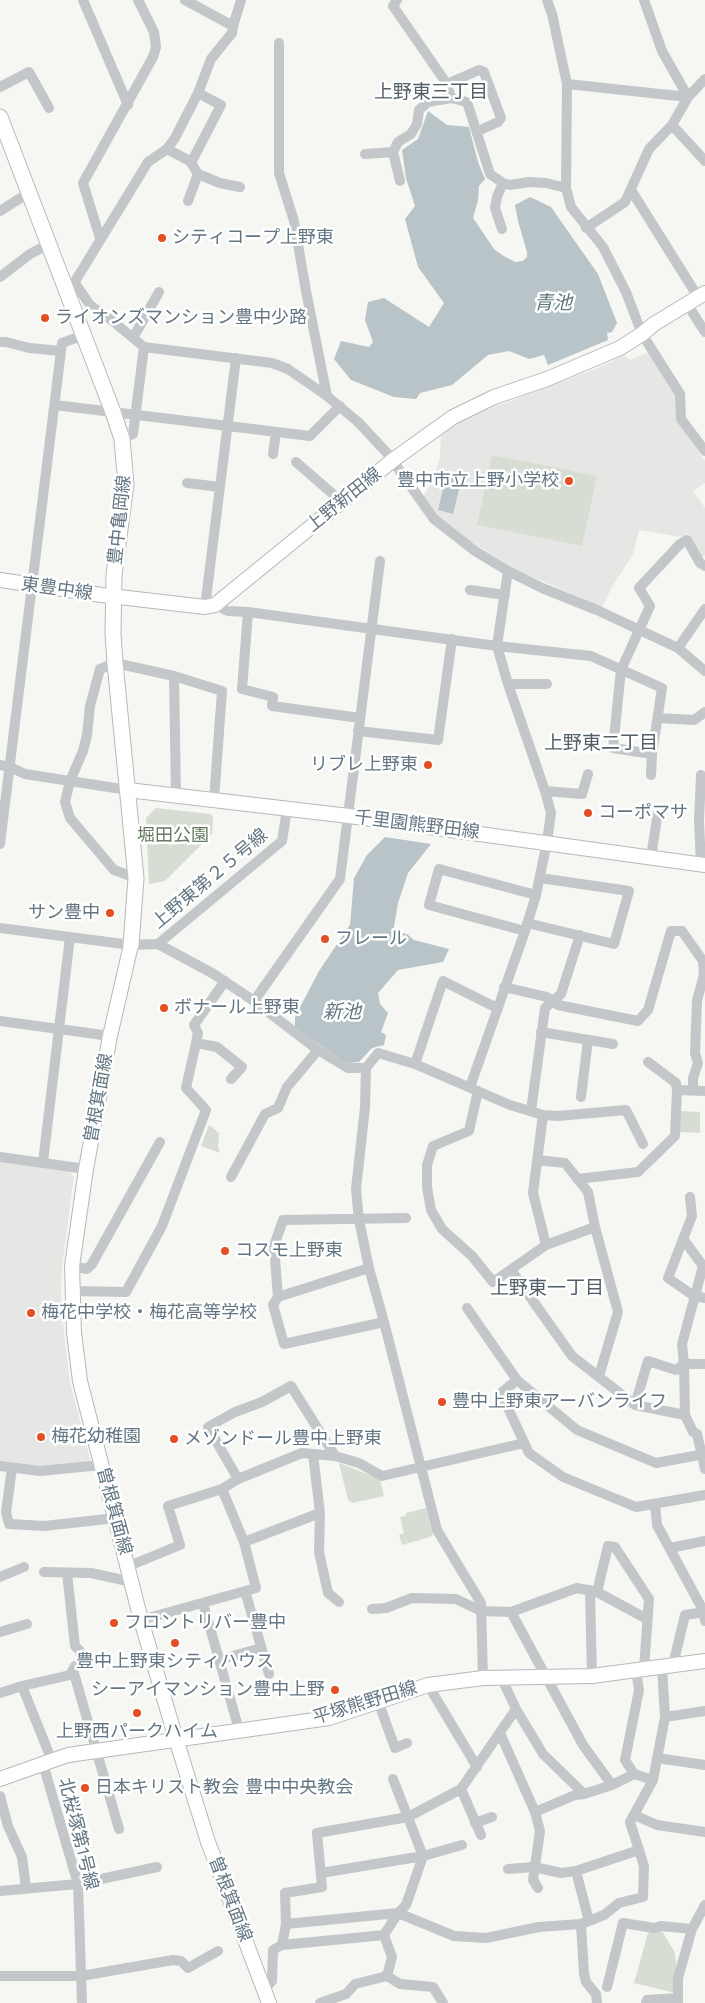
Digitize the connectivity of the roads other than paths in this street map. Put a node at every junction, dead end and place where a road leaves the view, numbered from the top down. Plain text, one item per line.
1 (83, 0) edge
2 (138, 0) edge
3 (185, 0) edge
4 (241, 0) edge
5 (547, 0) edge
6 (644, 0) edge
7 (394, 2) edge
8 (233, 26) junction
9 (279, 43) dead end
10 (705, 78) edge
11 (447, 84) junction
12 (567, 84) junction
13 (0, 87) edge
14 (198, 93) junction
15 (688, 97) junction
16 (451, 98) junction
17 (128, 105) junction
18 (49, 108) dead end
19 (0, 117) edge
20 (672, 125) junction
21 (478, 131) junction
22 (167, 149) junction
23 (393, 152) junction
24 (365, 154) dead end
25 (705, 161) edge
26 (191, 163) junction
27 (198, 174) junction
28 (400, 181) dead end
29 (503, 184) junction
30 (240, 187) dead end
31 (566, 188) junction
32 (632, 190) junction
33 (30, 192) junction
34 (188, 201) dead end
35 (0, 211) edge
36 (586, 228) junction
37 (502, 229) dead end
38 (100, 238) junction
39 (49, 244) junction
40 (0, 277) edge
41 (71, 288) junction
42 (159, 292) dead end
43 (697, 298) edge
44 (705, 332) edge
45 (642, 334) junction
46 (84, 335) junction
47 (133, 338) junction
48 (0, 342) edge
49 (144, 347) junction
50 (61, 352) junction
51 (236, 358) junction
52 (327, 396) junction
53 (54, 405) junction
54 (340, 406) junction
55 (113, 412) junction
56 (136, 415) junction
57 (228, 426) junction
58 (276, 432) junction
59 (122, 440) junction
60 (705, 451) edge
61 (273, 454) dead end
62 (393, 460) junction
63 (296, 462) dead end
64 (187, 483) dead end
65 (220, 487) junction
66 (342, 502) junction
67 (380, 561) dead end
68 (703, 563) edge
69 (508, 571) junction
70 (0, 580) edge
71 (32, 585) junction
72 (470, 590) dead end
73 (505, 594) junction
74 (114, 596) junction
75 (210, 606) junction
76 (705, 609) edge
77 (248, 612) junction
78 (371, 628) junction
79 (640, 630) junction
80 (452, 639) junction
81 (497, 646) junction
82 (678, 648) junction
83 (115, 663) junction
84 (622, 670) junction
85 (705, 671) edge
86 (174, 676) junction
87 (508, 684) junction
88 (547, 684) dead end
89 (705, 712) edge
90 (360, 718) junction
91 (658, 718) junction
92 (358, 730) junction
93 (652, 754) junction
94 (5, 766) edge
95 (588, 774) dead end
96 (651, 775) dead end
97 (701, 776) dead end
98 (70, 781) junction
99 (128, 790) junction
100 (545, 791) junction
101 (176, 795) junction
102 (214, 800) junction
103 (287, 809) junction
104 (658, 812) dead end
105 (349, 816) junction
106 (547, 842) junction
107 (0, 844) edge
108 (651, 857) junction
109 (703, 864) edge
110 (136, 878) junction
111 (540, 878) junction
112 (536, 894) junction
113 (526, 927) junction
114 (0, 928) edge
115 (580, 935) junction
116 (70, 937) junction
117 (158, 944) junction
118 (131, 945) junction
119 (225, 981) junction
120 (504, 987) junction
121 (254, 1000) junction
122 (553, 1002) junction
123 (497, 1008) junction
124 (0, 1021) edge
125 (60, 1030) junction
126 (541, 1032) junction
127 (110, 1036) junction
128 (588, 1040) junction
129 (196, 1042) junction
130 (613, 1044) dead end
131 (318, 1050) junction
132 (648, 1062) dead end
133 (414, 1064) junction
134 (366, 1068) junction
135 (231, 1079) dead end
136 (474, 1089) junction
137 (677, 1090) junction
138 (693, 1090) junction
139 (705, 1091) edge
140 (581, 1097) dead end
141 (531, 1112) junction
142 (543, 1115) junction
143 (160, 1142) dead end
144 (644, 1144) dead end
145 (0, 1157) edge
146 (537, 1160) junction
147 (43, 1162) junction
148 (86, 1169) junction
149 (231, 1176) dead end
150 (578, 1179) junction
151 (690, 1197) dead end
152 (406, 1218) dead end
153 (359, 1220) junction
154 (595, 1227) junction
155 (684, 1240) junction
156 (546, 1245) junction
157 (72, 1266) junction
158 (704, 1266) edge
159 (369, 1268) junction
160 (511, 1270) junction
161 (72, 1290) junction
162 (278, 1297) junction
163 (700, 1297) edge
164 (467, 1308) dead end
165 (384, 1322) junction
166 (684, 1364) junction
167 (705, 1364) edge
168 (599, 1376) junction
169 (517, 1380) junction
170 (635, 1405) junction
171 (685, 1415) junction
172 (524, 1443) junction
173 (313, 1454) junction
174 (703, 1454) edge
175 (335, 1456) junction
176 (102, 1465) junction
177 (0, 1466) edge
178 (420, 1467) junction
179 (12, 1468) junction
180 (705, 1469) edge
181 (238, 1479) junction
182 (222, 1489) junction
183 (705, 1495) edge
184 (655, 1504) junction
185 (3, 1511) edge
186 (320, 1513) junction
187 (116, 1518) junction
188 (705, 1541) edge
189 (244, 1542) junction
190 (670, 1548) junction
191 (24, 1568) dead end
192 (44, 1572) dead end
193 (67, 1572) junction
194 (130, 1572) junction
195 (0, 1577) edge
196 (245, 1591) junction
197 (593, 1591) junction
198 (339, 1602) dead end
199 (203, 1603) junction
200 (372, 1608) dead end
201 (481, 1611) junction
202 (511, 1612) junction
203 (705, 1615) edge
204 (647, 1619) junction
205 (141, 1620) junction
206 (27, 1624) dead end
207 (0, 1632) edge
208 (261, 1648) junction
209 (219, 1660) junction
210 (705, 1661) edge
211 (667, 1666) junction
212 (640, 1669) junction
213 (73, 1670) junction
214 (269, 1674) dead end
215 (592, 1676) junction
216 (483, 1678) junction
217 (545, 1678) junction
218 (502, 1679) junction
219 (428, 1685) junction
220 (22, 1686) junction
221 (0, 1693) edge
222 (378, 1701) junction
223 (516, 1708) junction
224 (705, 1711) edge
225 (665, 1717) junction
226 (239, 1730) junction
227 (500, 1733) junction
228 (176, 1739) junction
229 (408, 1743) dead end
230 (96, 1750) junction
231 (657, 1758) junction
232 (47, 1762) junction
233 (705, 1765) edge
234 (477, 1767) junction
235 (634, 1774) junction
236 (0, 1779) edge
237 (393, 1779) dead end
238 (654, 1780) junction
239 (612, 1785) junction
240 (461, 1789) junction
241 (584, 1794) junction
242 (0, 1796) edge
243 (534, 1812) junction
244 (634, 1815) junction
245 (408, 1817) junction
246 (492, 1817) dead end
247 (475, 1824) junction
248 (119, 1828) dead end
249 (705, 1832) edge
250 (481, 1835) dead end
251 (462, 1845) dead end
252 (639, 1850) junction
253 (423, 1856) junction
254 (157, 1867) dead end
255 (534, 1867) junction
256 (508, 1869) dead end
257 (576, 1871) junction
258 (321, 1873) junction
259 (78, 1884) junction
260 (26, 1888) junction
261 (538, 1888) dead end
262 (0, 1890) edge
263 (705, 1905) edge
264 (398, 1913) junction
265 (585, 1922) junction
266 (286, 1924) junction
267 (692, 1928) junction
268 (384, 1935) junction
269 (282, 1945) junction
270 (218, 1951) dead end
271 (0, 1976) edge
272 (81, 1976) junction
273 (387, 1976) junction
274 (607, 1987) dead end
275 (267, 1997) edge
276 (594, 1999) edge
277 (678, 2001) edge
278 (327, 2002) edge
279 (82, 2003) edge
280 (443, 2003) edge
281 (646, 2003) edge

1 - 17 street
2 - 17 street
3 - 8 street
4 - 8 street
5 - 12 street
6 - 15 street
7 - 11 street
8 - 14 street
9 - 52 street
10 - 15 street
11 - 16 street
11 - 21 street
12 - 15 street
12 - 31 street
13 - 18 street
14 - 22 street
14 - 26 street
15 - 20 street
16 - 21 street
16 - 23 street
17 - 38 street
19 - 33 main road, 豊中亀岡線
20 - 25 street
20 - 32 street
21 - 29 street
22 - 26 street
22 - 38 street
23 - 24 street
23 - 28 street
26 - 27 street
27 - 30 street
27 - 34 street
29 - 31 street
29 - 37 street
31 - 36 street
32 - 36 street
32 - 43 street
33 - 35 street
33 - 39 main road, 豊中亀岡線
36 - 45 street
38 - 41 street
39 - 40 street
39 - 41 main road, 豊中亀岡線
41 - 46 main road, 豊中亀岡線
41 - 47 street
42 - 47 street
43 - 44 street
43 - 45 street, 上野新田線
45 - 60 street
45 - 62 street, 上野新田線
46 - 50 street
46 - 55 main road, 豊中亀岡線
47 - 49 street
48 - 50 street
49 - 51 street
49 - 56 street
50 - 53 street
51 - 52 street
51 - 57 street
52 - 54 street
53 - 55 street
53 - 71 street
54 - 58 street
54 - 62 street
55 - 56 street
55 - 59 main road, 豊中亀岡線
56 - 57 street
56 - 59 street
57 - 58 street
57 - 65 street
58 - 61 street
59 - 74 main road, 豊中亀岡線
62 - 66 street, 上野新田線
62 - 69 street
63 - 66 street
64 - 65 street
65 - 75 street
66 - 75 street, 上野新田線
67 - 78 street
68 - 79 street
69 - 73 street
69 - 79 street
70 - 71 street, 東豊中線
71 - 74 street, 東豊中線
71 - 94 street
72 - 73 street
73 - 81 street
74 - 75 street
74 - 83 main road, 豊中亀岡線
75 - 77 street
76 - 82 street
77 - 78 street
77 - 90 street
78 - 80 street
78 - 90 street
79 - 82 street
79 - 84 street
80 - 81 street
80 - 92 street
81 - 84 street
81 - 87 street
82 - 85 street
83 - 86 street
83 - 98 street
83 - 99 main road, 豊中亀岡線
84 - 91 street
84 - 93 street
86 - 101 street
86 - 102 street
87 - 88 street
87 - 100 street
89 - 91 street
90 - 92 street
91 - 93 street
92 - 105 street
93 - 96 street
94 - 98 street
94 - 107 street
95 - 100 street
97 - 109 street
98 - 99 street
98 - 110 street
99 - 101 street, 千里園熊野田線
99 - 110 main road, 豊中亀岡線
100 - 106 street
101 - 102 street, 千里園熊野田線
102 - 103 street, 千里園熊野田線
103 - 105 street, 千里園熊野田線
103 - 117 street, 上野東第２５号線
104 - 108 street
105 - 106 street, 千里園熊野田線
105 - 121 street
106 - 108 street, 千里園熊野田線
106 - 111 street
108 - 109 street, 千里園熊野田線
110 - 118 main road, 豊中亀岡線
111 - 112 street
111 - 115 street
112 - 113 street
112 - 113 street
113 - 115 street
113 - 120 street
114 - 116 street
115 - 122 street
116 - 118 street
116 - 125 street
117 - 118 street
117 - 119 street
118 - 127 street, 曽根箕面線
119 - 121 street
119 - 129 street
120 - 122 street
120 - 123 street
121 - 131 street
122 - 126 street
122 - 138 street
123 - 133 street
123 - 136 street
124 - 125 street
125 - 127 street
125 - 147 street
126 - 128 street
126 - 141 street
127 - 148 street, 曽根箕面線
128 - 130 street
128 - 140 street
129 - 135 street
129 - 161 street
131 - 134 street
131 - 149 street
132 - 137 street
133 - 134 street
133 - 136 street
134 - 153 street
136 - 141 street
136 - 160 street
137 - 138 street
137 - 150 street
138 - 139 street
141 - 142 street
142 - 144 street
142 - 146 street
143 - 157 street
145 - 147 street
146 - 150 street
146 - 156 street
147 - 148 street
148 - 157 street, 曽根箕面線
150 - 154 street
151 - 155 street
152 - 153 street
153 - 159 street
153 - 162 street
154 - 156 street
154 - 168 street
155 - 158 street
155 - 163 street
156 - 160 street
157 - 161 street, 曽根箕面線
158 - 163 street
159 - 162 street
159 - 165 street
160 - 168 street
161 - 176 street, 曽根箕面線
162 - 165 street
163 - 166 street
164 - 169 street
165 - 178 street
166 - 167 street
166 - 170 street
166 - 171 street
168 - 170 street
169 - 172 street
169 - 174 street
170 - 171 street
171 - 174 street
172 - 178 street
172 - 184 street
173 - 175 street
173 - 181 street
173 - 186 street
174 - 180 street
175 - 178 street
175 - 181 street
176 - 179 street
176 - 187 street, 曽根箕面線
177 - 179 street
178 - 201 street
179 - 185 street
181 - 182 street
182 - 189 street
182 - 194 street
183 - 184 street
184 - 190 street
185 - 187 street
186 - 189 street
186 - 198 street
187 - 194 street, 曽根箕面線
188 - 190 street
189 - 196 street
190 - 203 street
191 - 195 street
192 - 193 street
193 - 194 street
193 - 213 street
194 - 205 street, 曽根箕面線
196 - 199 street
196 - 208 street
197 - 202 street
197 - 204 street
197 - 204 street
197 - 215 street
199 - 205 street
199 - 209 street
200 - 201 street
201 - 202 street
201 - 216 street
202 - 217 street
203 - 211 street
204 - 212 street
205 - 228 street, 曽根箕面線
206 - 207 street
208 - 209 street
208 - 214 street
209 - 226 street
210 - 211 street, 平塚熊野田線
211 - 212 street, 平塚熊野田線
211 - 225 street
212 - 215 street, 平塚熊野田線
212 - 235 street
213 - 220 street
213 - 230 street
215 - 217 street, 平塚熊野田線
216 - 218 street, 平塚熊野田線
216 - 219 street, 平塚熊野田線
217 - 218 street, 平塚熊野田線
217 - 239 street
218 - 223 street
219 - 222 street, 平塚熊野田線
219 - 234 street
220 - 221 street
220 - 232 street, 北桜塚第1号線
222 - 226 street, 平塚熊野田線
222 - 229 street
223 - 227 street
223 - 241 street
224 - 225 street
225 - 231 street
226 - 228 street, 平塚熊野田線
227 - 234 street
227 - 243 street
228 - 230 street, 平塚熊野田線
228 - 275 street, 曽根箕面線
230 - 232 street, 平塚熊野田線
230 - 248 street
231 - 233 street
231 - 238 street
232 - 236 street, 平塚熊野田線
232 - 259 street, 北桜塚第1号線
234 - 240 street
235 - 238 street
235 - 239 street
237 - 245 street
238 - 244 street
239 - 241 street
240 - 245 street
240 - 247 street
241 - 243 street
242 - 260 street
243 - 255 street
244 - 249 street
244 - 252 street
245 - 253 street
245 - 258 street
246 - 247 street
247 - 250 street
251 - 253 street
252 - 257 street
252 - 265 street
253 - 258 street
253 - 264 street
254 - 259 street
255 - 256 street
255 - 257 street
255 - 261 street
257 - 265 street
258 - 266 street
259 - 260 street
259 - 272 street, 北桜塚第1号線
260 - 262 street
263 - 267 street
264 - 265 street
264 - 266 street
264 - 268 street
265 - 276 street
266 - 269 street
267 - 274 street
267 - 277 street
268 - 269 street
268 - 273 street
269 - 275 street
270 - 272 street
271 - 272 street
272 - 279 street, 北桜塚第1号線
273 - 278 street
273 - 280 street
277 - 281 street

